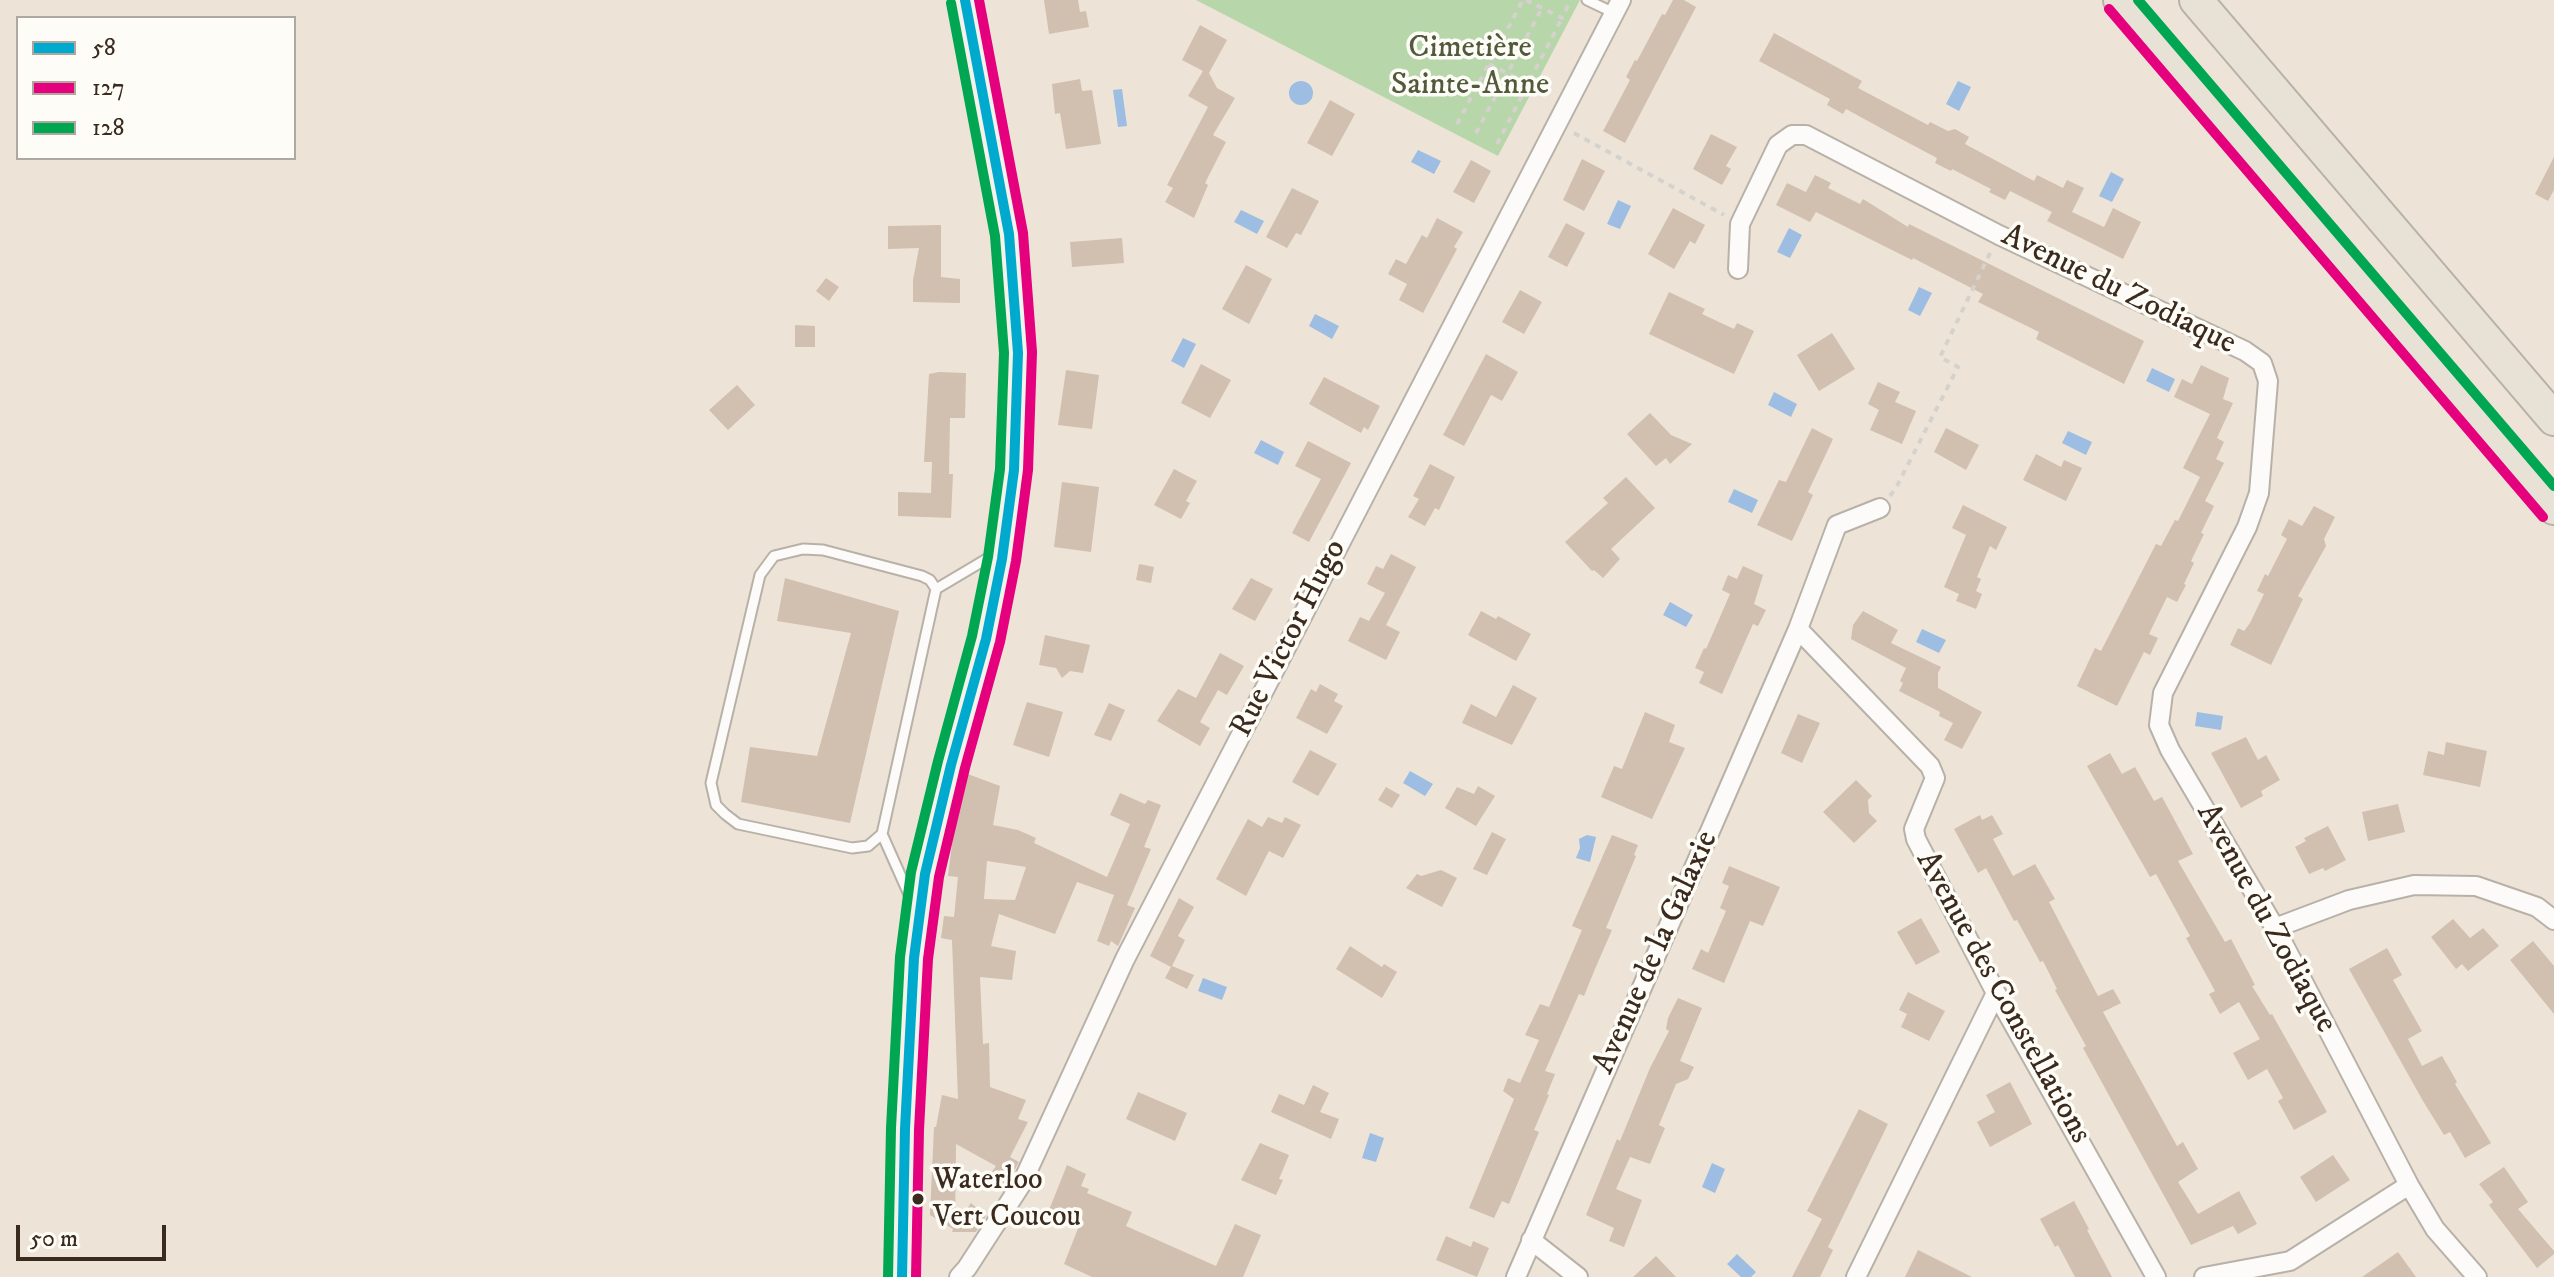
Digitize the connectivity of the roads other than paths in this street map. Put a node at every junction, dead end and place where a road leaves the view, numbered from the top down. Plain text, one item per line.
1 (965, 0) edge
2 (1587, 0) edge
3 (2120, 0) edge
4 (2196, 0) edge
5 (1617, 7) edge
6 (1738, 269) dead end
7 (2554, 419) edge
8 (1880, 508) dead end
9 (2554, 508) edge
10 (1003, 549) junction
11 (936, 589) junction
12 (1798, 629) junction
13 (882, 834) junction
14 (919, 918) junction
15 (2554, 920) edge
16 (2275, 928) junction
17 (1996, 993) junction
18 (2409, 1185) junction
19 (1531, 1240) junction
20 (2286, 1269) edge
21 (902, 1277) edge
22 (959, 1277) edge
23 (1516, 1277) edge
24 (1578, 1277) edge
25 (1856, 1277) edge
26 (2156, 1277) edge
27 (2204, 1277) edge
28 (2477, 1277) edge

1 - 10 main road
2 - 5 lane
3 - 9 highway
4 - 7 highway
5 - 22 street, Rue Victor Hugo
6 - 16 street, Avenue du Zodiaque
8 - 12 street
10 - 11 lane
10 - 14 main road
11 - 13 lane
11 - 13 lane
12 - 17 street, Avenue des Constellations
12 - 19 street, Avenue de la Galaxie
13 - 14 lane
14 - 21 main road
15 - 16 street
16 - 18 street, Avenue du Zodiaque
17 - 25 street
17 - 26 street, Avenue des Constellations
18 - 20 street
18 - 28 street, Avenue du Zodiaque
19 - 23 street, Avenue de la Galaxie
19 - 24 street
20 - 27 street

